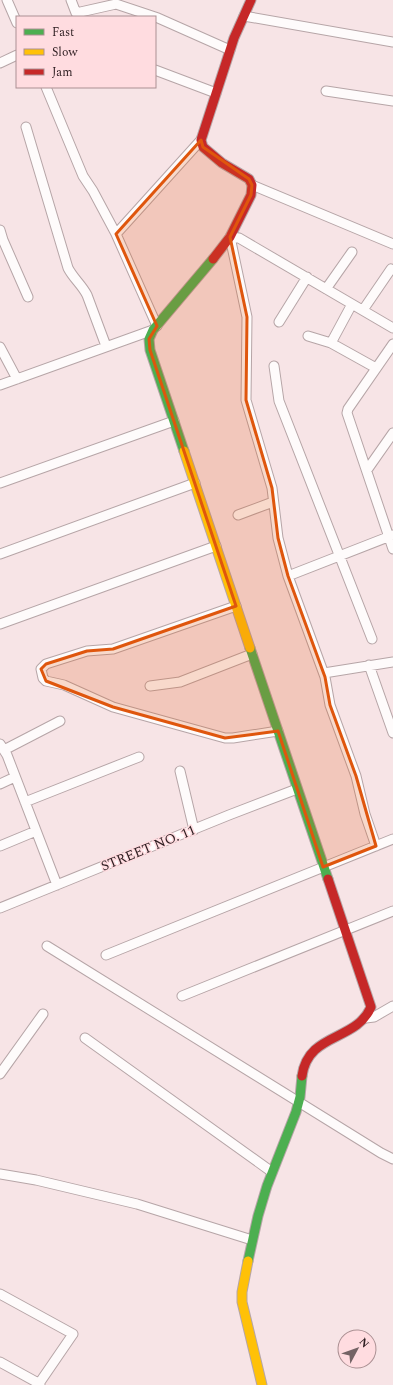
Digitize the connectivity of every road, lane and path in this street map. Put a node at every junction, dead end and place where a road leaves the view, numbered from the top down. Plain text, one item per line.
1 (7, 0) edge
2 (71, 0) edge
3 (251, 0) edge
4 (152, 16) edge
5 (244, 16) junction
6 (156, 17) edge
7 (16, 21) edge
8 (393, 42) edge
9 (230, 50) junction
10 (16, 55) edge
11 (0, 63) edge
12 (156, 70) edge
13 (46, 88) edge
14 (326, 91) dead end
15 (216, 92) junction
16 (393, 101) edge
17 (26, 127) dead end
18 (201, 140) junction
19 (252, 185) junction
20 (0, 230) edge
21 (116, 234) junction
22 (230, 237) junction
23 (393, 244) edge
24 (352, 252) dead end
25 (393, 270) edge
26 (307, 277) junction
27 (326, 289) junction
28 (28, 297) dead end
29 (352, 304) junction
30 (363, 310) junction
31 (279, 322) dead end
32 (155, 328) junction
33 (393, 328) edge
34 (308, 336) dead end
35 (331, 342) junction
36 (393, 344) edge
37 (106, 346) junction
38 (0, 348) edge
39 (274, 366) dead end
40 (376, 368) junction
41 (17, 379) junction
42 (0, 385) edge
43 (174, 421) junction
44 (393, 433) edge
45 (367, 470) junction
46 (0, 483) edge
47 (195, 483) junction
48 (273, 502) junction
49 (238, 515) dead end
50 (391, 536) edge
51 (216, 546) junction
52 (393, 549) edge
53 (0, 554) edge
54 (339, 556) junction
55 (288, 576) junction
56 (236, 606) junction
57 (0, 624) edge
58 (372, 638) dead end
59 (252, 654) junction
60 (393, 662) edge
61 (369, 665) junction
62 (324, 673) junction
63 (150, 686) dead end
64 (60, 721) dead end
65 (278, 731) junction
66 (393, 733) edge
67 (2, 747) edge
68 (140, 757) dead end
69 (180, 771) dead end
70 (15, 777) junction
71 (0, 784) edge
72 (297, 789) junction
73 (25, 802) junction
74 (36, 830) junction
75 (194, 830) junction
76 (393, 839) edge
77 (0, 846) edge
78 (376, 846) junction
79 (324, 868) junction
80 (57, 885) junction
81 (0, 908) edge
82 (393, 912) edge
83 (345, 931) junction
84 (47, 946) dead end
85 (106, 955) dead end
86 (182, 996) dead end
87 (393, 1006) edge
88 (43, 1014) dead end
89 (366, 1018) junction
90 (85, 1038) dead end
91 (0, 1074) edge
92 (300, 1102) junction
93 (393, 1159) edge
94 (272, 1172) junction
95 (0, 1174) edge
96 (252, 1240) junction
97 (0, 1294) edge
98 (0, 1362) edge
99 (39, 1384) edge
100 (262, 1385) edge

1 - 7 street
2 - 4 street
3 - 5 street
5 - 8 street
5 - 9 street
6 - 9 street
9 - 15 street
10 - 11 street
12 - 15 street
13 - 21 street
14 - 16 street
15 - 18 street
17 - 37 street
18 - 19 street
18 - 21 street
19 - 22 street
19 - 23 street
20 - 28 street
21 - 32 street
22 - 26 street
22 - 32 street
22 - 48 street
24 - 27 street
25 - 30 street
26 - 27 street
26 - 31 street
27 - 29 street
29 - 30 street
29 - 35 street
30 - 33 street
32 - 37 street
32 - 43 street
34 - 35 street
35 - 40 street
36 - 40 street
37 - 41 street
38 - 41 street
39 - 54 street
40 - 45 street
41 - 42 street
43 - 46 street
43 - 47 street
44 - 45 street
45 - 50 street
47 - 51 street
47 - 53 street
48 - 49 street
48 - 55 street
50 - 52 street
50 - 54 street
51 - 56 street
51 - 57 street
54 - 55 street
54 - 58 street
55 - 62 street
56 - 59 street
56 - 65 street
59 - 63 street
59 - 65 street
60 - 61 street
61 - 62 street
61 - 66 street
62 - 78 street
64 - 67 street
65 - 72 street
67 - 70 street
68 - 73 street
69 - 75 street
70 - 71 street
70 - 73 street
72 - 75 street, STREET NO. 11
72 - 79 street
73 - 74 street
74 - 77 street
74 - 80 street
75 - 80 street, STREET NO. 11
76 - 78 street
78 - 79 street
79 - 83 street
79 - 85 street
80 - 81 street, STREET NO. 11
82 - 83 street
83 - 86 street
83 - 89 street
84 - 92 street
87 - 89 street
88 - 91 street
89 - 92 street
90 - 94 street
92 - 93 street
92 - 94 street
94 - 96 street
95 - 96 street
96 - 100 street
97 - 99 street
98 - 99 street

